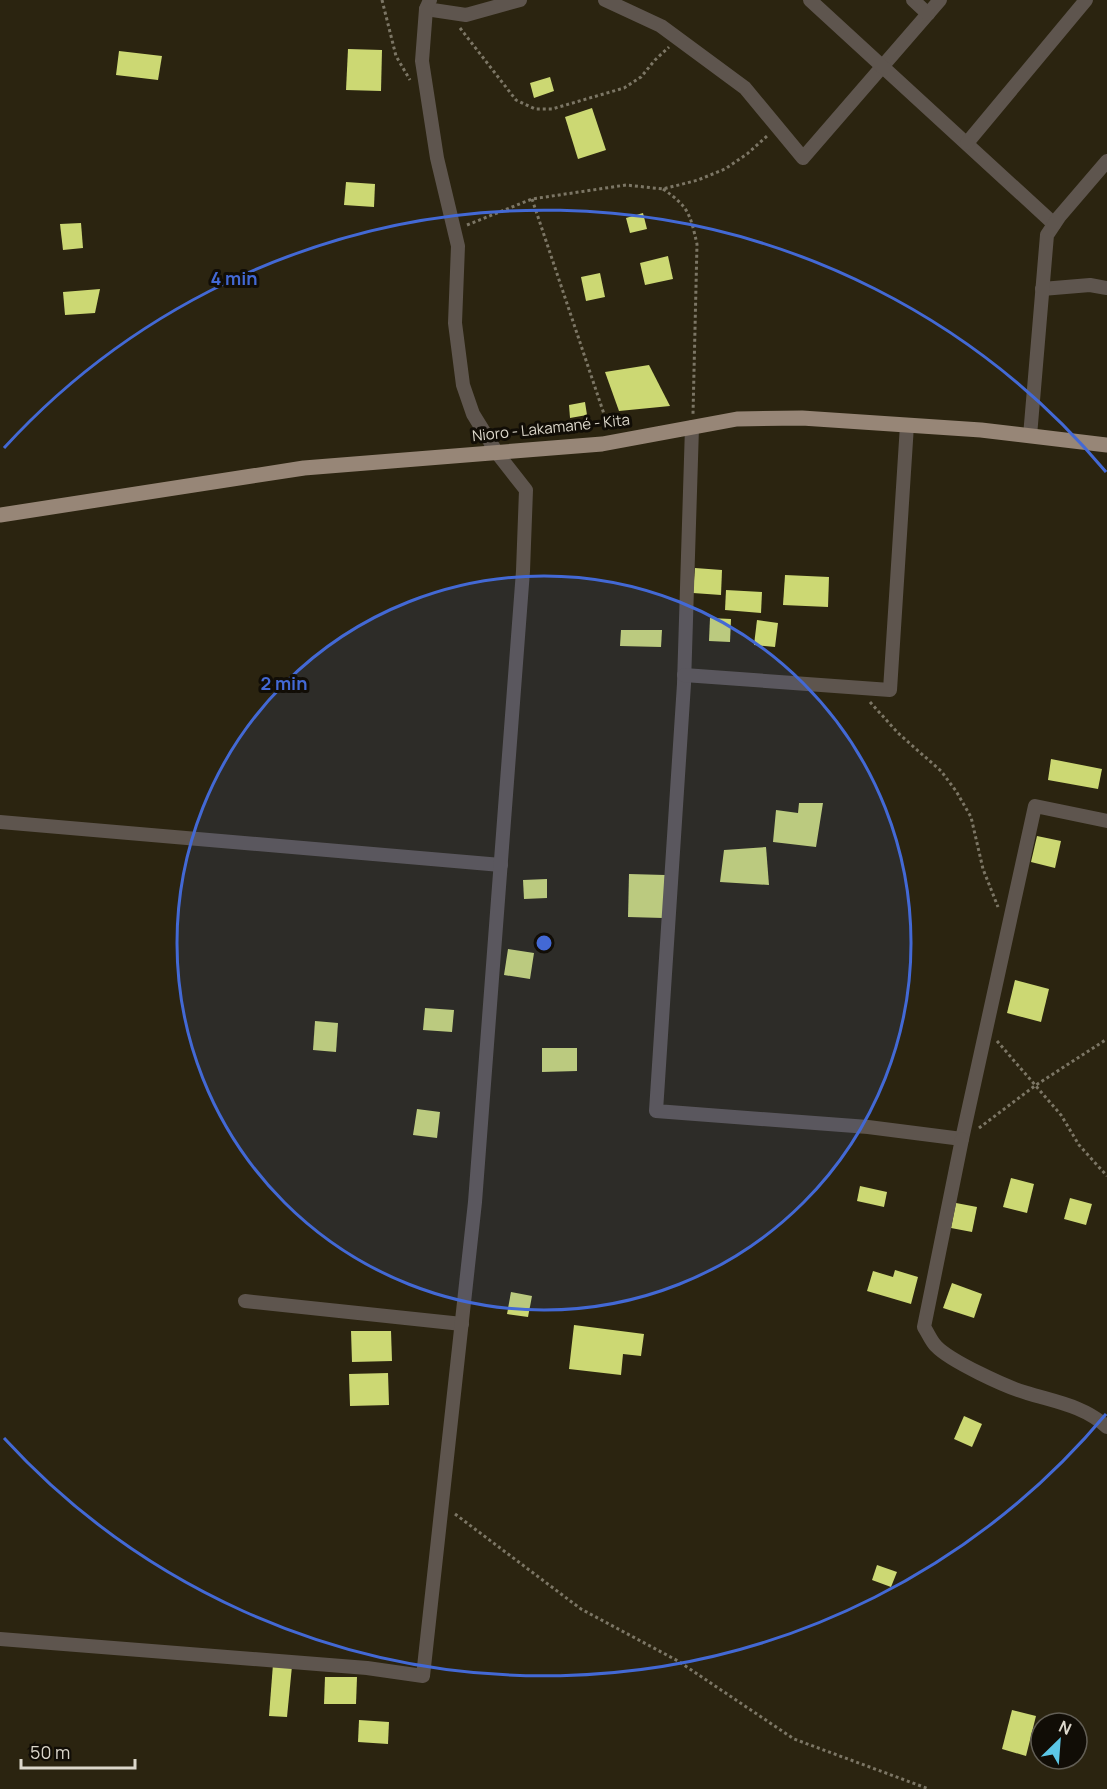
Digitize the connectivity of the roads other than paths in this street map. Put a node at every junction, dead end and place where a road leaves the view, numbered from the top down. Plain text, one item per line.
1 (520, 0) edge
2 (605, 0) edge
3 (810, 0) edge
4 (913, 0) edge
5 (940, 0) edge
6 (1086, 0) edge
7 (428, 4) edge
8 (928, 14) junction
9 (883, 66) junction
10 (967, 143) junction
11 (1107, 161) edge
12 (1054, 224) junction
13 (1107, 288) edge
14 (1042, 289) junction
15 (907, 425) junction
16 (692, 428) junction
17 (1030, 436) junction
18 (1107, 446) edge
19 (497, 453) junction
20 (0, 515) edge
21 (684, 675) junction
22 (1107, 821) edge
23 (0, 822) edge
24 (501, 865) junction
25 (962, 1139) junction
26 (245, 1301) dead end
27 (462, 1324) junction
28 (1107, 1427) edge
29 (0, 1639) edge

1 - 7 street
2 - 9 street
3 - 9 street
4 - 8 street
5 - 8 street
6 - 10 street
7 - 19 street
8 - 9 street
9 - 10 street
10 - 12 street
11 - 12 street
12 - 14 street
13 - 14 street
14 - 17 street
15 - 16 main road, Nioro - Lakamané - Kita
15 - 17 main road, Nioro - Lakamané - Kita
15 - 21 street
16 - 19 main road, Nioro - Lakamané - Kita
16 - 21 street
17 - 18 main road, Nioro - Lakamané - Kita
19 - 20 main road, Nioro - Lakamané - Kita
19 - 24 street
21 - 25 street
22 - 25 street
23 - 24 street
24 - 27 street
25 - 28 street
26 - 27 street
27 - 29 street

